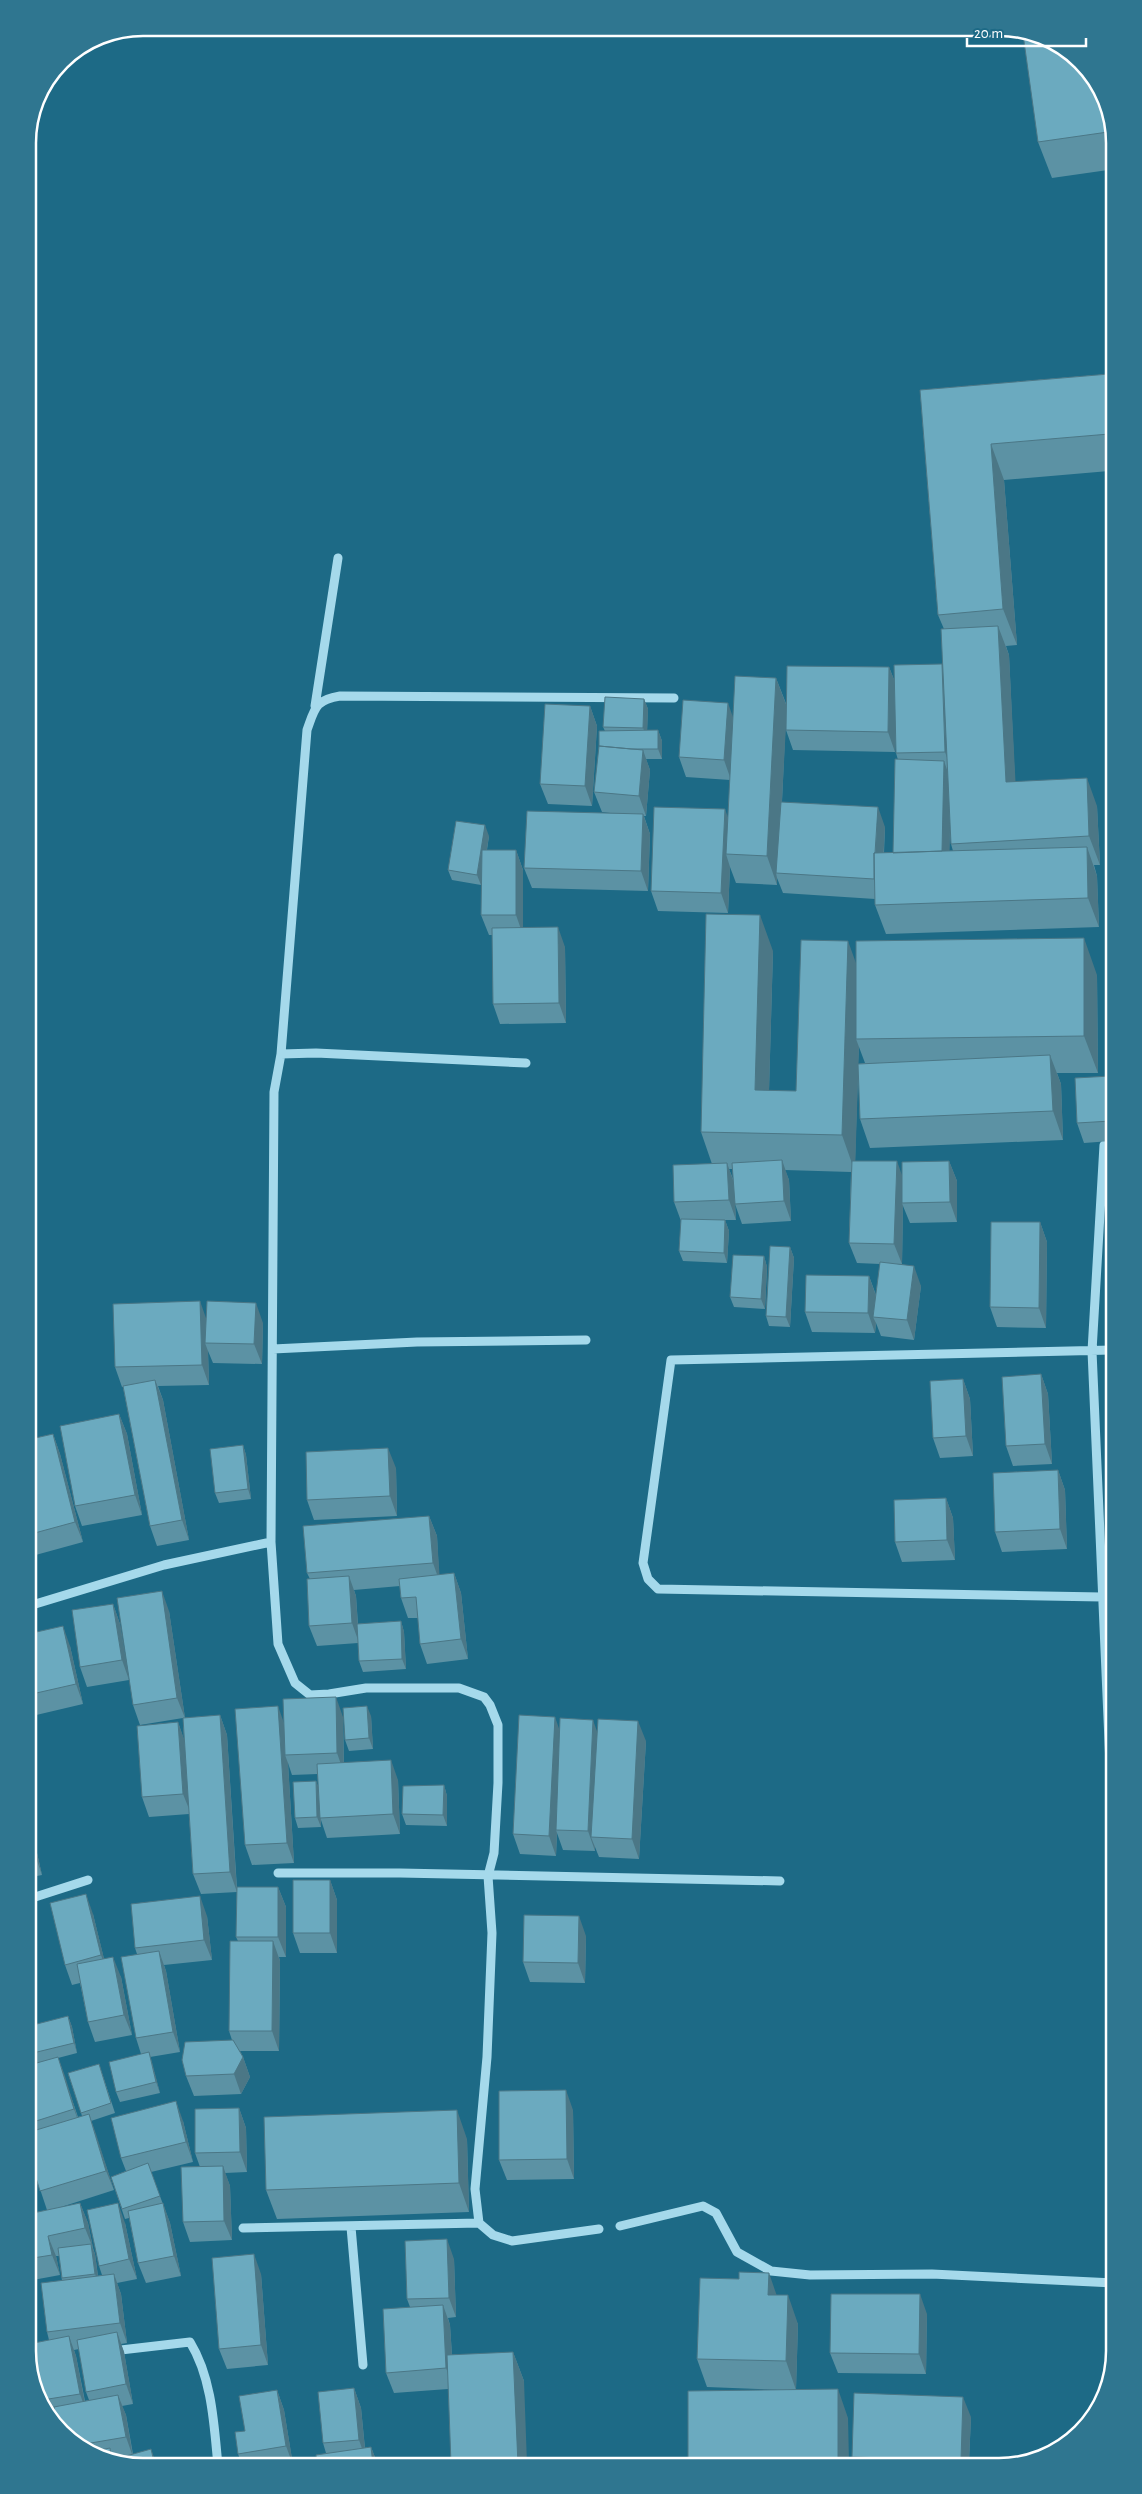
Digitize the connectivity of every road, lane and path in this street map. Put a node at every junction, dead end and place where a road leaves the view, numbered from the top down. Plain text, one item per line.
1 (338, 558) dead end
2 (674, 698) dead end
3 (315, 706) junction
4 (281, 1054) junction
5 (526, 1063) dead end
6 (1104, 1145) dead end
7 (586, 1340) dead end
8 (273, 1349) junction
9 (1106, 1351) edge
10 (1092, 1352) junction
11 (271, 1542) junction
12 (1102, 1597) junction
13 (36, 1604) edge
14 (1106, 1683) edge
15 (278, 1873) dead end
16 (488, 1876) junction
17 (88, 1880) dead end
18 (780, 1881) dead end
19 (36, 1897) edge
20 (479, 2223) junction
21 (620, 2226) dead end
22 (351, 2227) junction
23 (243, 2228) dead end
24 (599, 2229) dead end
25 (1106, 2283) edge
26 (106, 2352) edge
27 (363, 2365) dead end
28 (217, 2458) edge

1 - 3 street
2 - 3 street
3 - 4 street
4 - 5 street
4 - 8 street
6 - 10 street
7 - 8 street
8 - 11 street
9 - 10 street
10 - 12 street
10 - 12 street
11 - 13 street
11 - 16 street
12 - 14 street
15 - 16 street
16 - 18 street
16 - 20 street
17 - 19 street
20 - 22 street
20 - 24 street
21 - 25 street
22 - 23 street
22 - 27 street
26 - 28 street

